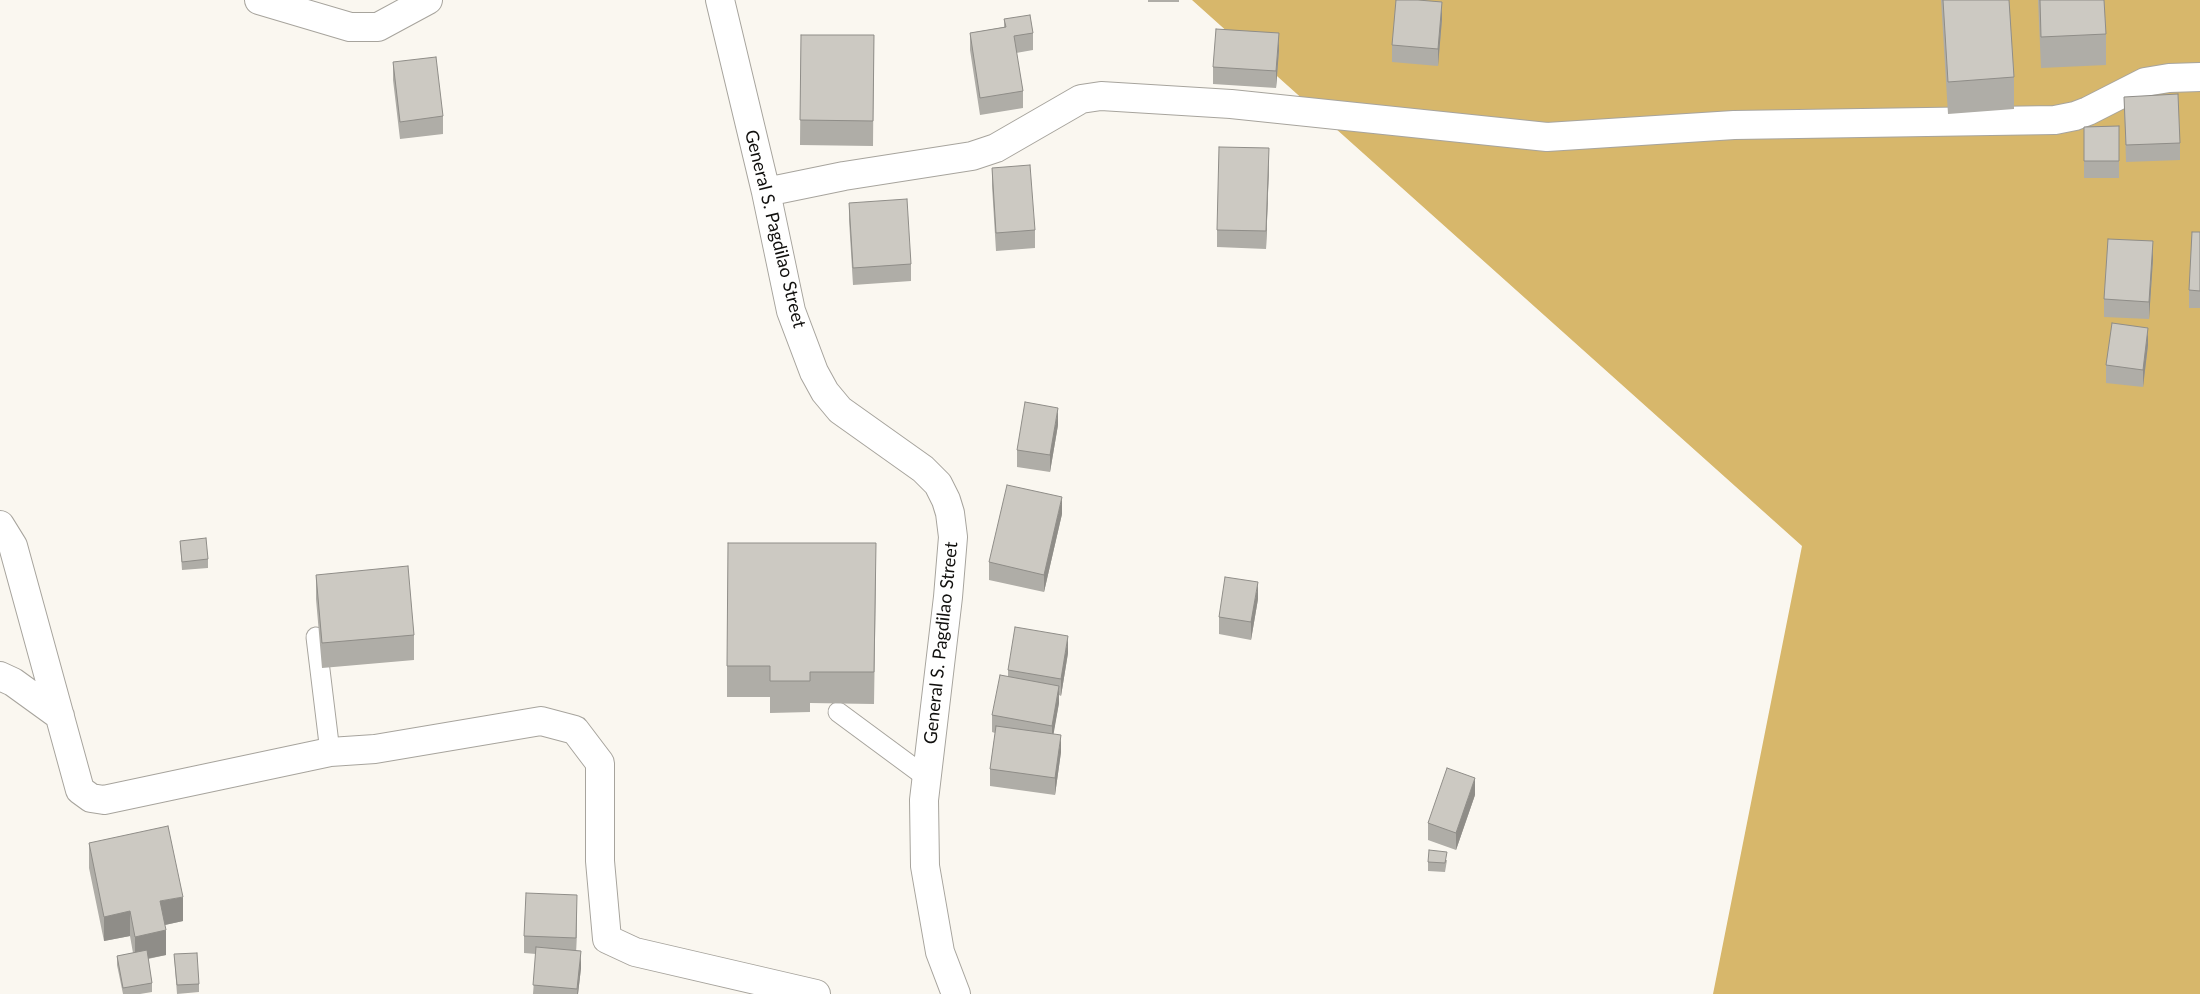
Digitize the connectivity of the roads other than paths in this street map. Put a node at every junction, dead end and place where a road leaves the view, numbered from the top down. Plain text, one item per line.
1 (259, 0) edge
2 (428, 0) edge
3 (720, 0) edge
4 (2200, 77) edge
5 (766, 192) junction
6 (0, 525) edge
7 (316, 637) dead end
8 (0, 676) edge
9 (838, 712) dead end
10 (60, 716) junction
11 (330, 752) junction
12 (926, 777) junction
13 (816, 994) edge
14 (956, 994) edge

1 - 2 street
3 - 5 street, General S. Pagdilao Street
4 - 5 street
5 - 12 street, General S. Pagdilao Street
6 - 10 street
7 - 11 lane
8 - 10 street
9 - 12 lane
10 - 11 street
11 - 13 street
12 - 14 street, General S. Pagdilao Street

